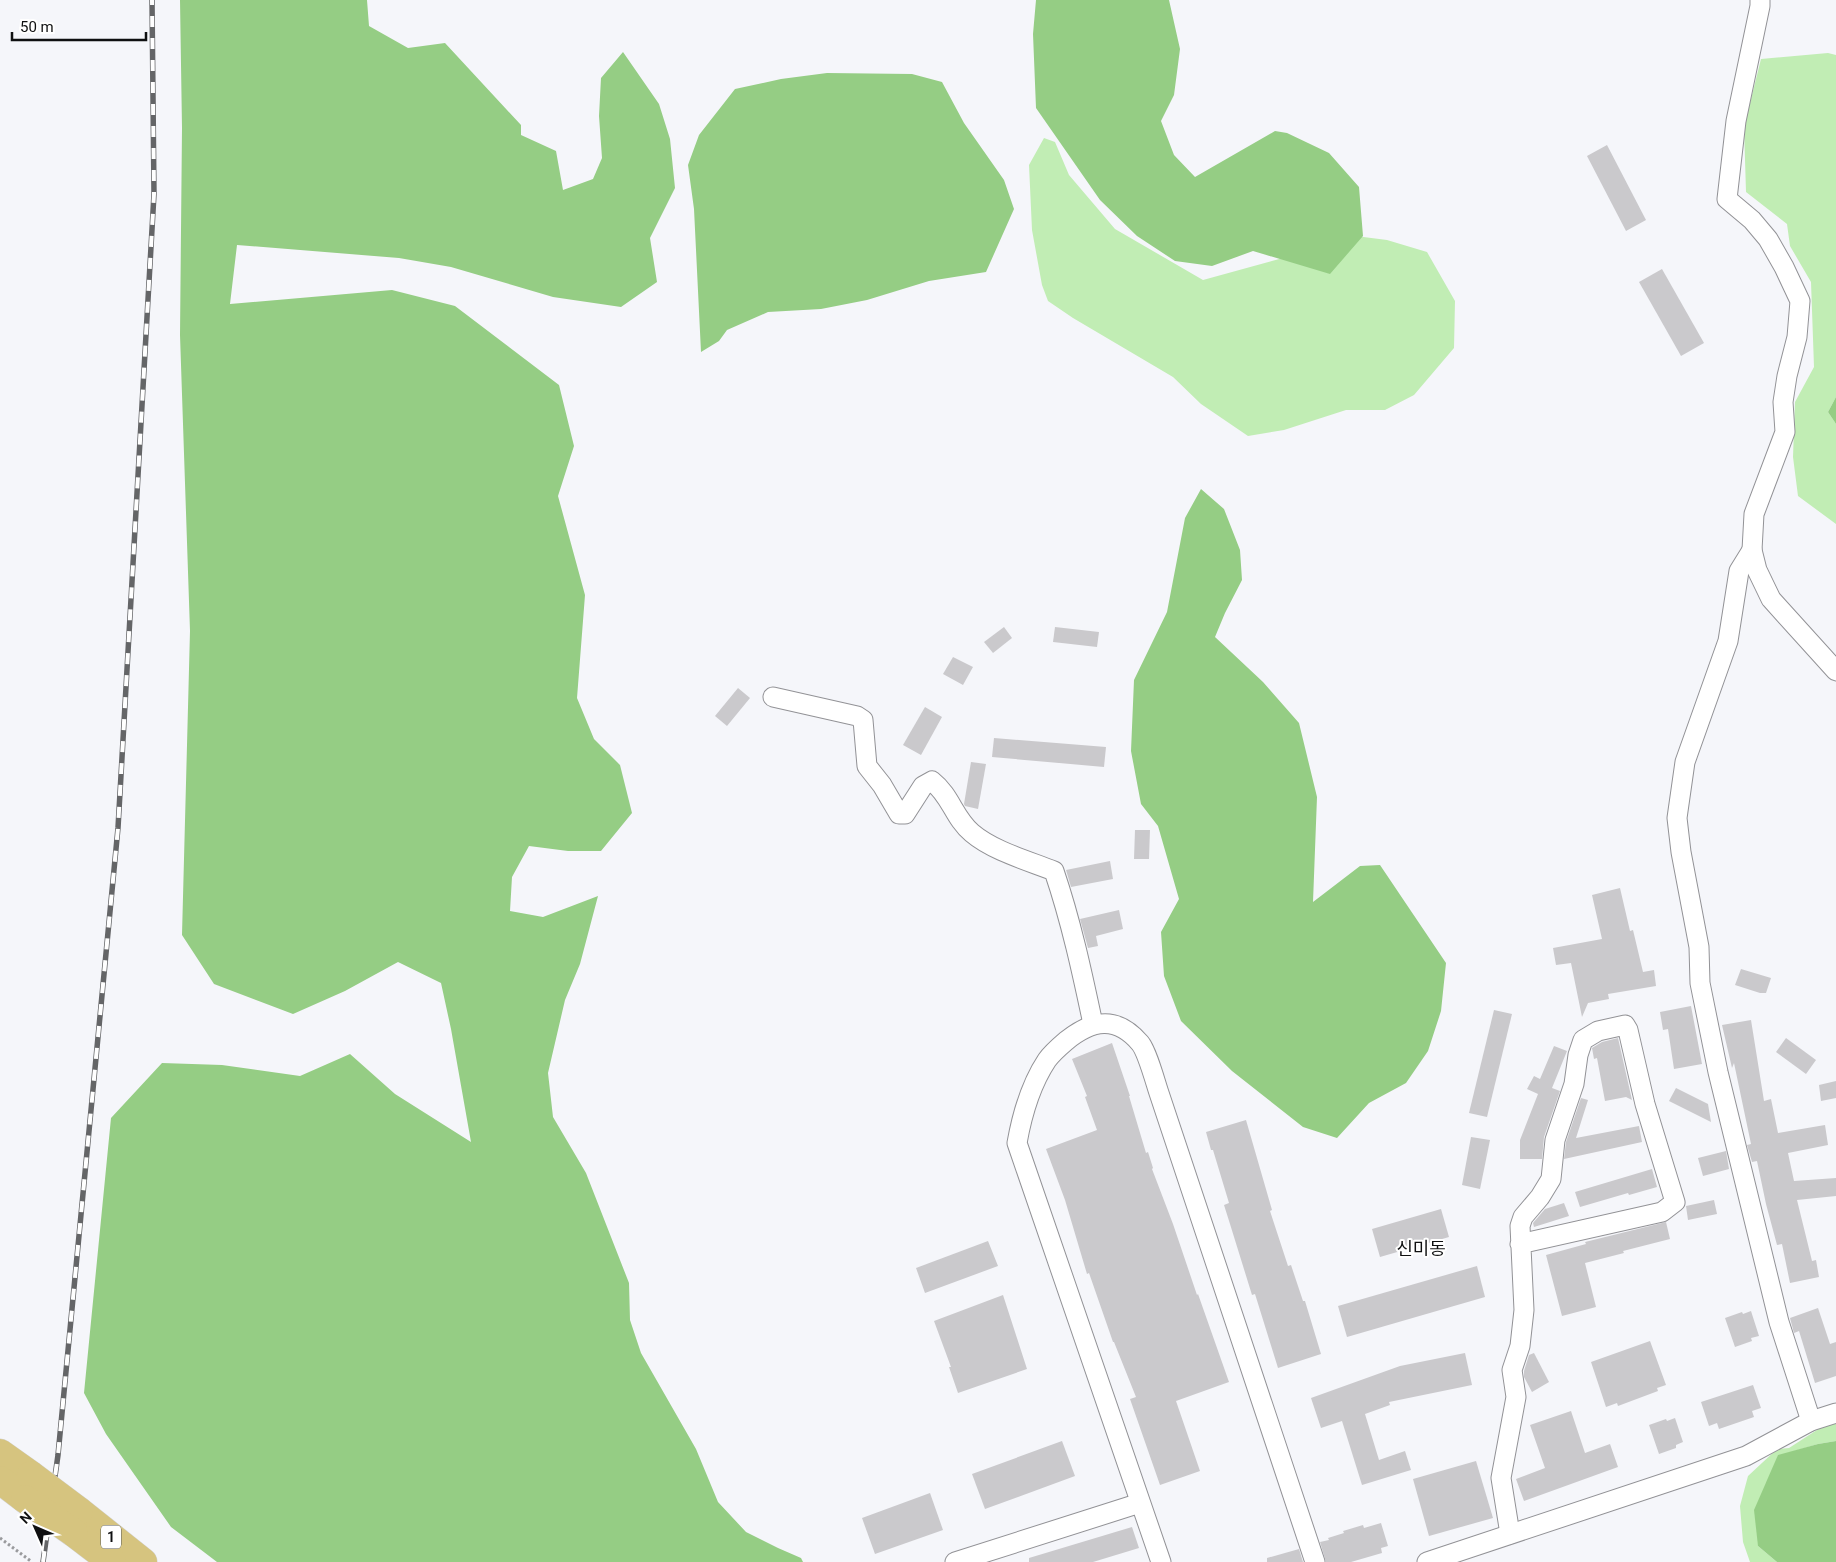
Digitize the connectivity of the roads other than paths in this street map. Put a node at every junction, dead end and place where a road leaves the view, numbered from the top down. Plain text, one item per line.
1 (1760, 0) edge
2 (1752, 550) junction
3 (1836, 671) edge
4 (773, 697) dead end
5 (1093, 1024) junction
6 (1520, 1244) junction
7 (1836, 1414) edge
8 (1811, 1421) junction
9 (0, 1453) edge
10 (0, 1480) edge
11 (28, 1487) junction
12 (1140, 1503) junction
13 (77, 1522) junction
14 (1510, 1534) junction
15 (112, 1562) edge
16 (144, 1562) edge
17 (955, 1562) edge
18 (1161, 1562) edge
19 (1315, 1562) edge
20 (1427, 1562) edge

1 - 2 street
2 - 3 street
2 - 8 street
4 - 5 street
5 - 12 street
5 - 19 street
6 - 6 street
6 - 14 street
7 - 8 street
8 - 14 street
9 - 11 highway, 1
10 - 11 highway, 1
11 - 13 highway, 1, bridge
12 - 17 street
12 - 18 street
13 - 15 highway, 1
13 - 16 highway, 1
14 - 20 street

